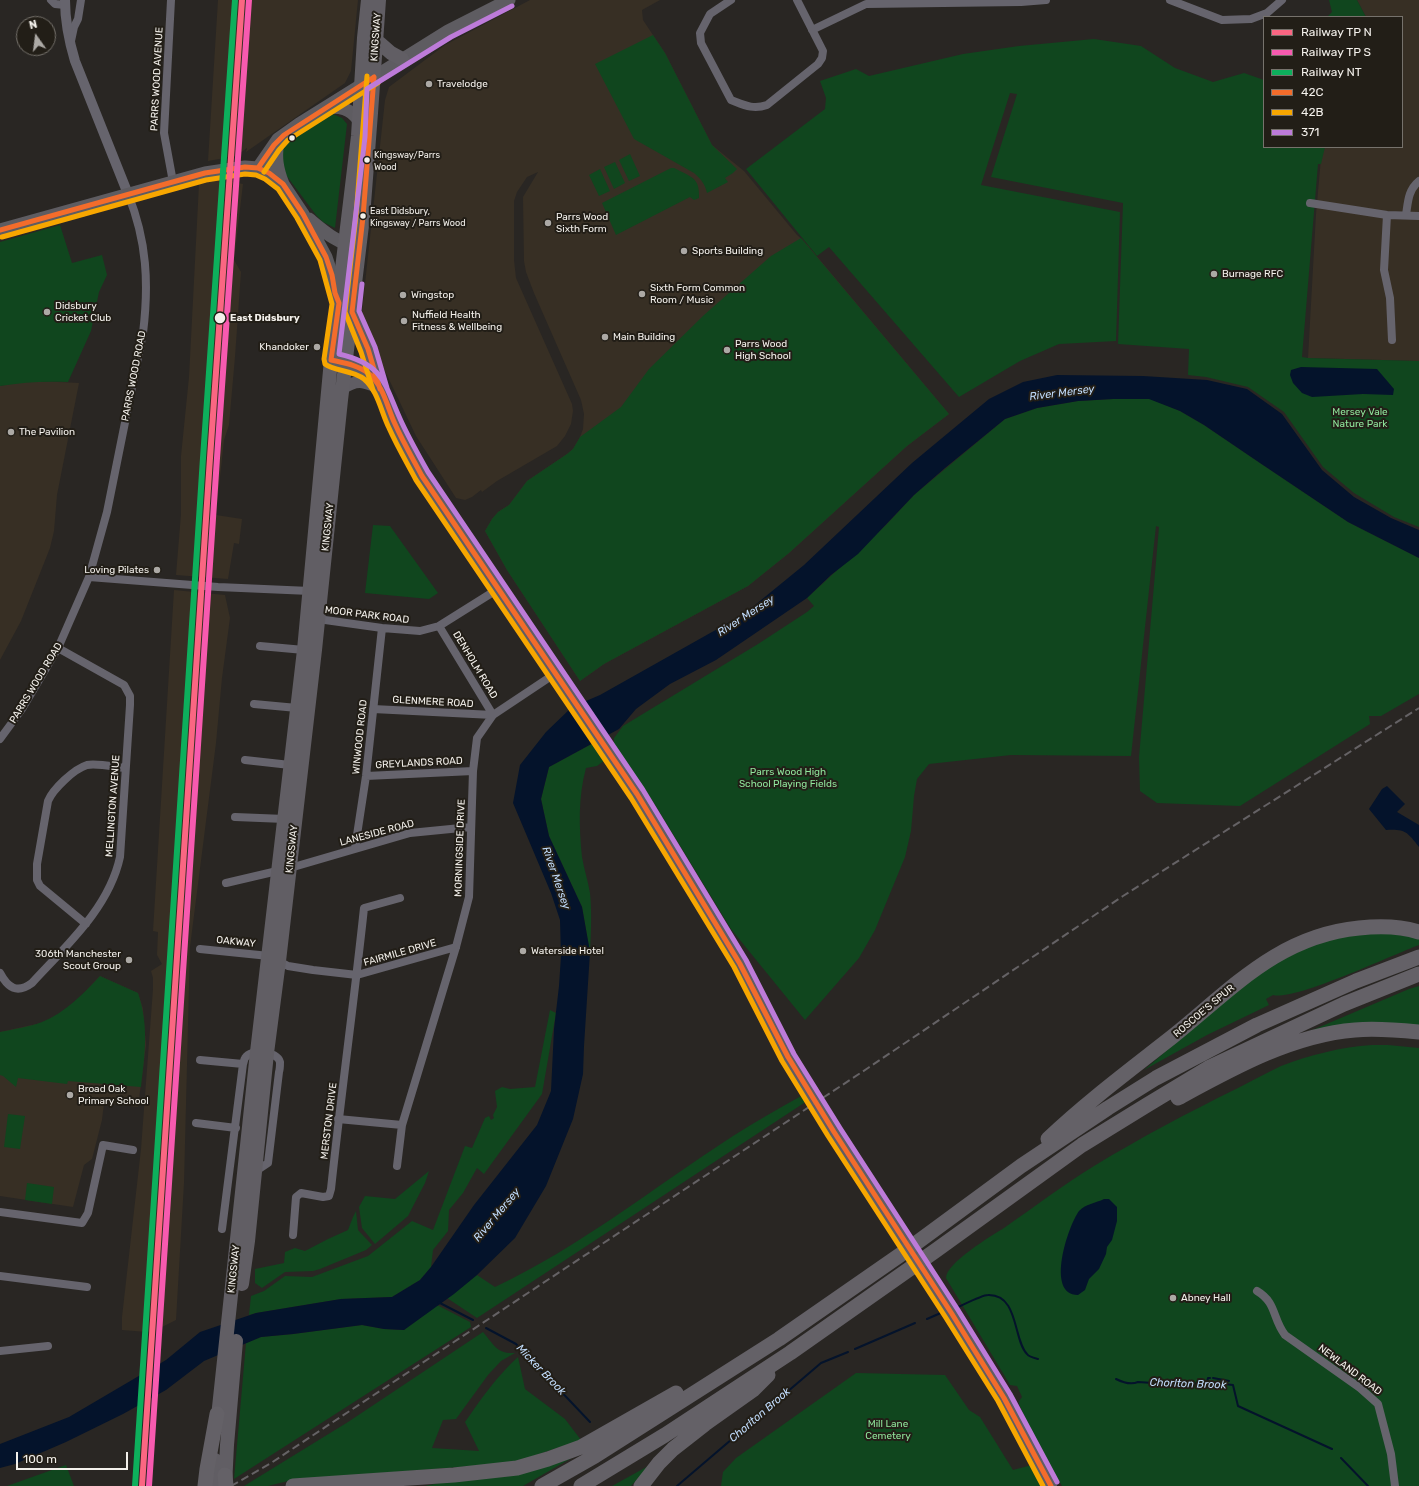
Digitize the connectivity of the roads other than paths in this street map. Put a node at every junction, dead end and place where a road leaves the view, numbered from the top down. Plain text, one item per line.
1 (51, 0) edge
2 (81, 0) edge
3 (171, 0) edge
4 (368, 0) edge
5 (379, 0) edge
6 (508, 0) edge
7 (731, 0) edge
8 (797, 0) edge
9 (1046, 0) edge
10 (1170, 0) edge
11 (1282, 0) edge
12 (1022, 1) edge
13 (65, 2) edge
14 (812, 30) junction
15 (375, 39) junction
16 (70, 43) junction
17 (402, 59) junction
18 (374, 76) junction
19 (360, 85) junction
20 (324, 108) junction
21 (358, 121) junction
22 (278, 140) junction
23 (258, 168) junction
24 (1419, 181) edge
25 (173, 182) junction
26 (283, 184) junction
27 (128, 194) junction
28 (1310, 203) dead end
29 (303, 214) junction
30 (1386, 215) junction
31 (1406, 215) junction
32 (1419, 216) edge
33 (0, 230) edge
34 (345, 245) junction
35 (359, 248) junction
36 (338, 303) junction
37 (352, 312) junction
38 (1392, 340) dead end
39 (331, 360) junction
40 (345, 363) junction
41 (379, 388) junction
42 (342, 390) junction
43 (89, 577) junction
44 (498, 588) junction
45 (310, 591) junction
46 (318, 619) junction
47 (439, 626) junction
48 (382, 628) junction
49 (260, 646) dead end
50 (58, 648) junction
51 (304, 650) junction
52 (556, 673) junction
53 (254, 704) dead end
54 (297, 708) junction
55 (373, 709) junction
56 (493, 715) junction
57 (0, 739) edge
58 (245, 760) dead end
59 (290, 765) junction
60 (125, 768) junction
61 (473, 771) junction
62 (366, 776) junction
63 (235, 817) dead end
64 (285, 819) junction
65 (471, 827) junction
66 (355, 848) junction
67 (284, 869) junction
68 (226, 883) dead end
69 (400, 898) dead end
70 (86, 924) junction
71 (1416, 931) edge
72 (456, 947) junction
73 (200, 949) dead end
74 (1419, 957) edge
75 (274, 958) junction
76 (0, 973) edge
77 (1419, 974) edge
78 (357, 976) junction
79 (1419, 1032) edge
80 (262, 1052) junction
81 (200, 1060) dead end
82 (243, 1064) junction
83 (338, 1119) junction
84 (196, 1123) dead end
85 (402, 1125) junction
86 (236, 1128) junction
87 (1082, 1145) junction
88 (133, 1150) dead end
89 (397, 1166) dead end
90 (1021, 1166) junction
91 (250, 1168) junction
92 (0, 1212) edge
93 (222, 1229) dead end
94 (293, 1235) dead end
95 (0, 1276) edge
96 (87, 1286) dead end
97 (1257, 1291) dead end
98 (779, 1338) junction
99 (48, 1346) dead end
100 (0, 1351) edge
101 (790, 1353) junction
102 (227, 1380) junction
103 (217, 1414) joint
104 (218, 1484) edge
105 (293, 1486) edge
106 (542, 1486) edge
107 (581, 1486) edge
108 (641, 1486) edge
109 (1052, 1486) edge
110 (1395, 1486) edge

1 - 13 street
2 - 16 street
3 - 25 street, PARRS WOOD AVENUE
4 - 19 highway, KINGSWAY
5 - 15 highway, KINGSWAY
6 - 17 main road
7 - 14 street
8 - 14 street
9 - 12 street
10 - 11 street
12 - 14 street
13 - 16 street, PARRS WOOD ROAD
15 - 17 highway
15 - 18 highway, KINGSWAY
16 - 27 street, PARRS WOOD ROAD
17 - 18 main road
18 - 19 main road
18 - 35 highway, KINGSWAY
19 - 20 main road
19 - 21 highway, KINGSWAY
20 - 21 main road
20 - 22 main road
21 - 34 highway, KINGSWAY
22 - 23 main road
22 - 26 main road
23 - 25 main road
23 - 26 main road
24 - 31 street
25 - 27 main road
26 - 29 main road
27 - 33 main road
27 - 43 street, PARRS WOOD ROAD
28 - 30 street
29 - 34 main road
29 - 36 main road
30 - 31 street
30 - 38 street
31 - 32 street
34 - 35 main road
34 - 36 highway, KINGSWAY
35 - 37 highway, KINGSWAY
36 - 39 highway, KINGSWAY
37 - 40 highway, KINGSWAY
37 - 41 main road
39 - 40 main road
39 - 45 highway, KINGSWAY
40 - 41 main road
40 - 42 highway, KINGSWAY
41 - 42 main road
41 - 44 main road
42 - 46 highway, KINGSWAY
43 - 45 street
43 - 50 street, PARRS WOOD ROAD
44 - 47 street, MOOR PARK ROAD
44 - 52 main road
45 - 51 highway, KINGSWAY
46 - 48 street, MOOR PARK ROAD
46 - 67 highway, KINGSWAY
47 - 48 street, MOOR PARK ROAD
47 - 56 street, DENHOLM ROAD
48 - 55 street, WINWOOD ROAD
49 - 51 street
50 - 57 street, PARRS WOOD ROAD
50 - 60 street, MELLINGTON AVENUE
51 - 54 highway, KINGSWAY
52 - 56 street, MORNINGSIDE DRIVE
52 - 109 main road
53 - 54 street
54 - 59 highway, KINGSWAY
55 - 56 street, GLENMERE ROAD
55 - 62 street, WINWOOD ROAD
56 - 61 street, MORNINGSIDE DRIVE
58 - 59 street
59 - 64 highway, KINGSWAY
60 - 70 street, MELLINGTON AVENUE
60 - 70 street
61 - 62 street, GREYLANDS ROAD
61 - 65 street, MORNINGSIDE DRIVE
62 - 66 street, WINWOOD ROAD
63 - 64 street
64 - 67 highway, KINGSWAY
65 - 66 street, LANESIDE ROAD
65 - 72 street, MORNINGSIDE DRIVE
66 - 67 street, LANESIDE ROAD
67 - 68 street, LANESIDE ROAD
67 - 75 highway, KINGSWAY
69 - 78 street, MERSTON DRIVE
70 - 76 street, MELLINGTON AVENUE
71 - 90 highway, ROSCOE'S SPUR
72 - 78 street, FAIRMILE DRIVE
72 - 85 street, MORNINGSIDE DRIVE
73 - 75 street, OAKWAY
74 - 90 highway
75 - 78 street, FAIRMILE DRIVE
75 - 80 highway, KINGSWAY
77 - 87 highway
78 - 83 street, MERSTON DRIVE
79 - 87 highway
80 - 82 street
80 - 91 highway, KINGSWAY
80 - 91 street
81 - 82 street
82 - 86 street
83 - 85 street
83 - 94 street, MERSTON DRIVE
84 - 86 street
85 - 89 street, MORNINGSIDE DRIVE
86 - 93 street
87 - 101 highway
88 - 92 street
90 - 98 highway
91 - 102 highway, KINGSWAY
95 - 96 street
97 - 110 street, NEWLAND ROAD
98 - 105 highway
98 - 106 highway
99 - 100 street
101 - 107 highway
101 - 108 highway
102 - 103 highway, KINGSWAY
102 - 104 highway, KINGSWAY
103 - 104 highway

